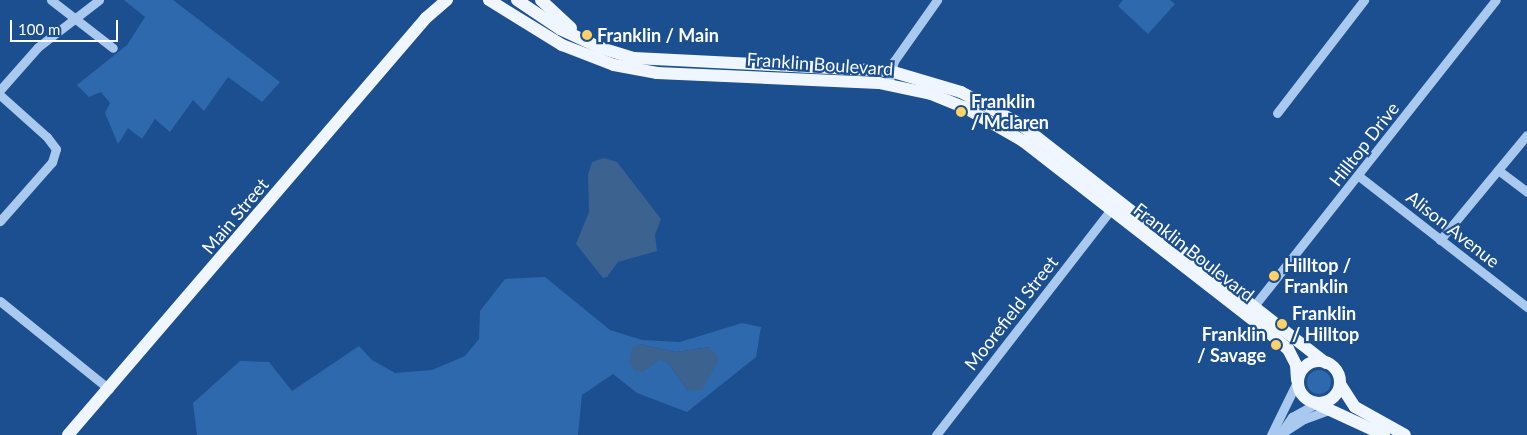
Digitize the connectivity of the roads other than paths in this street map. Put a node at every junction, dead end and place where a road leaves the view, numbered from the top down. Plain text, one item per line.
1 (51, 0) edge
2 (99, 0) edge
3 (436, 0) edge
4 (447, 0) edge
5 (489, 0) edge
6 (517, 0) edge
7 (542, 0) edge
8 (937, 0) edge
9 (1364, 0) edge
10 (1496, 0) edge
11 (75, 18) junction
12 (426, 18) junction
13 (588, 43) junction
14 (113, 48) dead end
15 (890, 71) junction
16 (888, 84) junction
17 (0, 90) edge
18 (0, 95) edge
19 (1277, 113) dead end
20 (1527, 135) edge
21 (1498, 170) junction
22 (1360, 176) junction
23 (1527, 192) edge
24 (1111, 210) junction
25 (0, 221) edge
26 (1440, 240) junction
27 (0, 301) edge
28 (1254, 306) junction
29 (1527, 307) edge
30 (1326, 363) junction
31 (1297, 381) junction
32 (1340, 384) junction
33 (108, 389) junction
34 (1316, 404) junction
35 (1330, 410) junction
36 (68, 435) edge
37 (936, 435) edge
38 (1271, 435) edge
39 (1279, 435) edge
40 (1384, 435) edge
41 (1405, 435) edge

1 - 11 street
2 - 11 street
3 - 12 main road, Main Street
4 - 12 main road, Main Street
5 - 16 main road, Franklin Boulevard
6 - 13 main road, Franklin Boulevard
7 - 13 main road
8 - 15 street
9 - 19 street
10 - 22 street, Hilltop Drive
11 - 14 street
11 - 17 street
12 - 33 main road, Main Street
13 - 15 main road, Franklin Boulevard
15 - 16 street
15 - 28 main road, Franklin Boulevard
16 - 24 main road, Franklin Boulevard
18 - 25 street
20 - 21 street
21 - 23 street
21 - 26 street
22 - 26 street, Alison Avenue
22 - 28 street, Hilltop Drive
24 - 31 main road, Franklin Boulevard
24 - 37 street, Moorefield Street
26 - 29 street, Alison Avenue
27 - 33 street
28 - 30 main road, Franklin Boulevard
30 - 31 main road
30 - 32 main road
31 - 34 main road
31 - 38 street
32 - 34 main road
32 - 41 main road
33 - 36 main road, Main Street
34 - 35 main road
34 - 39 street
35 - 39 street
35 - 40 main road

